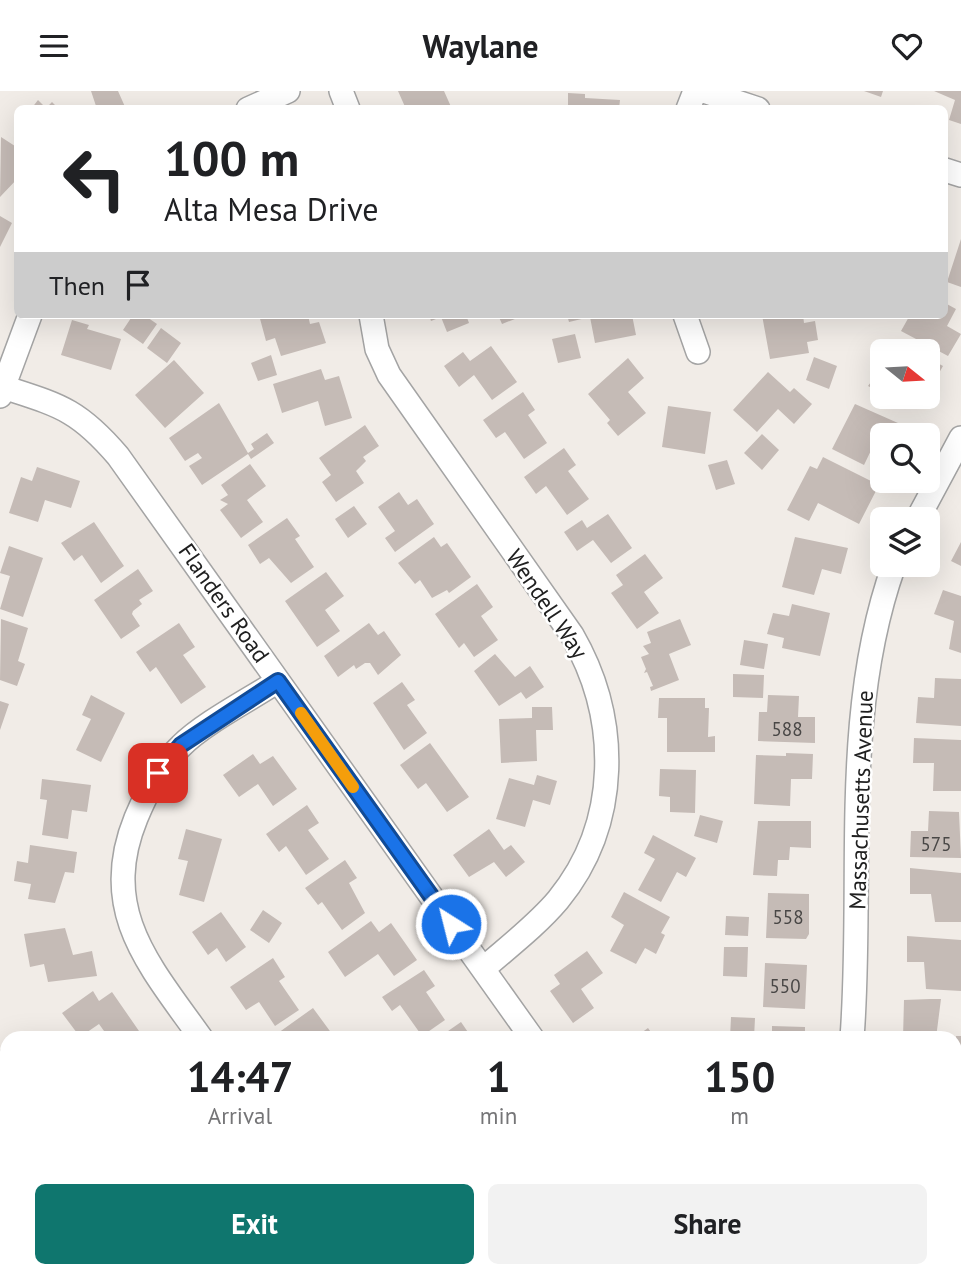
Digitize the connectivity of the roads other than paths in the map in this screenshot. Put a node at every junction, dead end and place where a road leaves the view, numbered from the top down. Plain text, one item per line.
1 (288, 91) edge
2 (704, 91) edge
3 (257, 105) edge
4 (746, 105) edge
5 (28, 319) edge
6 (372, 319) edge
7 (686, 319) edge
8 (698, 352) dead end
9 (1, 390) edge
10 (961, 438) edge
11 (924, 507) edge
12 (890, 577) edge
13 (278, 681) junction
14 (483, 969) junction
15 (196, 1031) edge
16 (527, 1031) edge
17 (852, 1031) edge

1 - 3 street
2 - 4 street
5 - 9 street
6 - 14 street, Wendell Way
7 - 8 street
9 - 13 street, Flanders Road
10 - 11 street
12 - 17 street, Massachusetts Avenue
13 - 14 street, Flanders Road
13 - 15 street
14 - 16 street, Flanders Road

